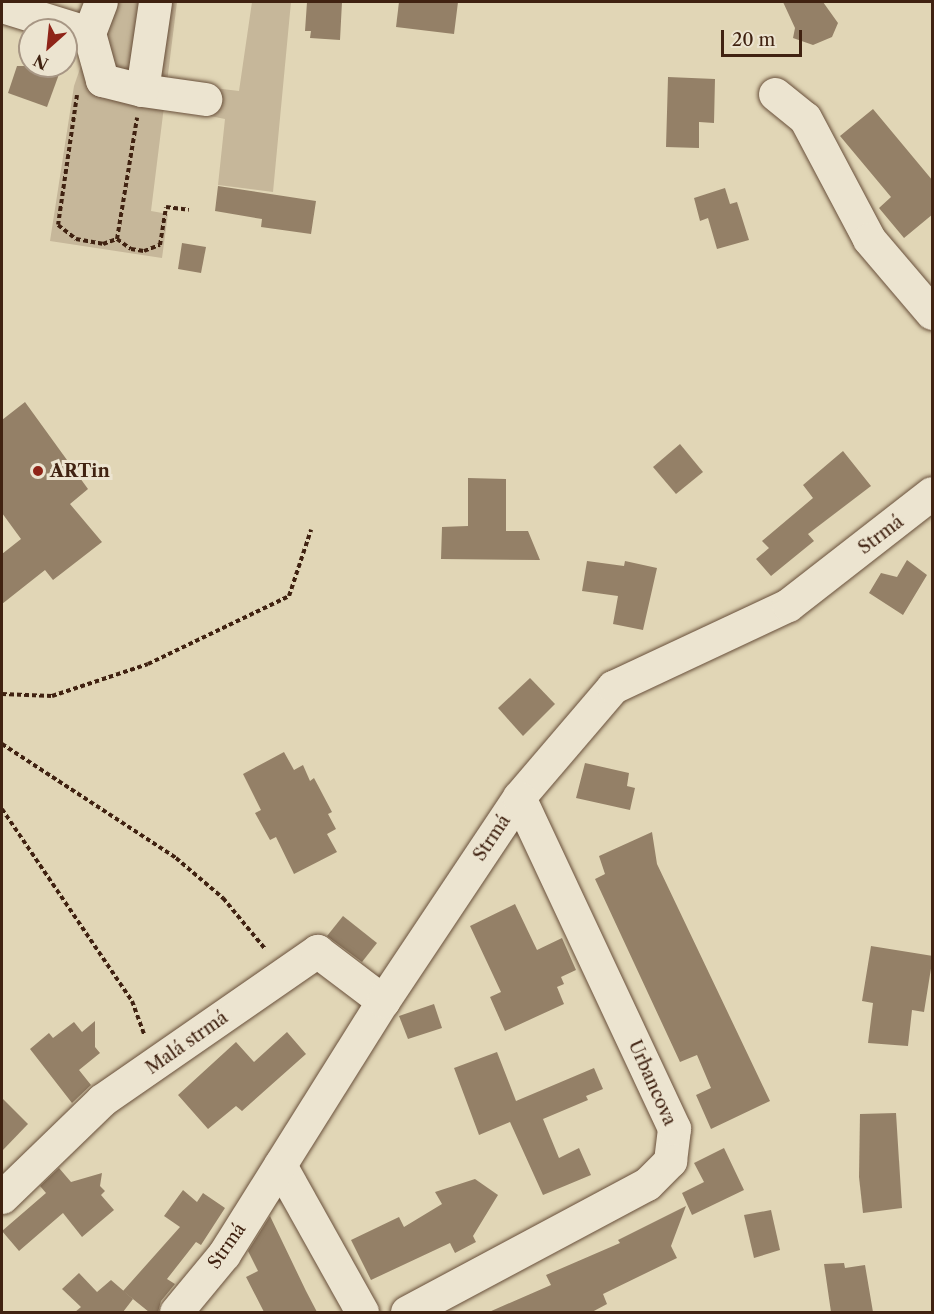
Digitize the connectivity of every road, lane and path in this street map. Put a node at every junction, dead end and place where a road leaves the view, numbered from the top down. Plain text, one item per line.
1 (101, 2) edge
2 (155, 2) edge
3 (2, 6) edge
4 (89, 33) junction
5 (102, 80) junction
6 (142, 90) junction
7 (775, 94) dead end
8 (205, 99) dead end
9 (189, 210) dead end
10 (117, 239) junction
11 (933, 313) edge
12 (933, 493) edge
13 (311, 530) dead end
14 (2, 694) edge
15 (2, 744) edge
16 (519, 797) junction
17 (2, 809) edge
18 (286, 973) junction
19 (383, 1000) junction
20 (156, 1066) junction
21 (280, 1165) junction
22 (2, 1197) edge
23 (177, 1312) edge
24 (362, 1312) edge
25 (407, 1312) edge

1 - 4 street
2 - 6 street
3 - 4 street
4 - 5 street
5 - 6 street
5 - 10 path
6 - 8 street
6 - 10 path
7 - 11 street
9 - 10 path
12 - 16 street, Strmá
13 - 14 path
15 - 18 path
16 - 19 street, Strmá
16 - 25 street, Urbancova
17 - 20 path
18 - 19 street, Malá strmá
18 - 20 street, Malá strmá
19 - 21 street, Strmá
20 - 22 street, Malá strmá
21 - 23 street, Strmá
21 - 24 street

